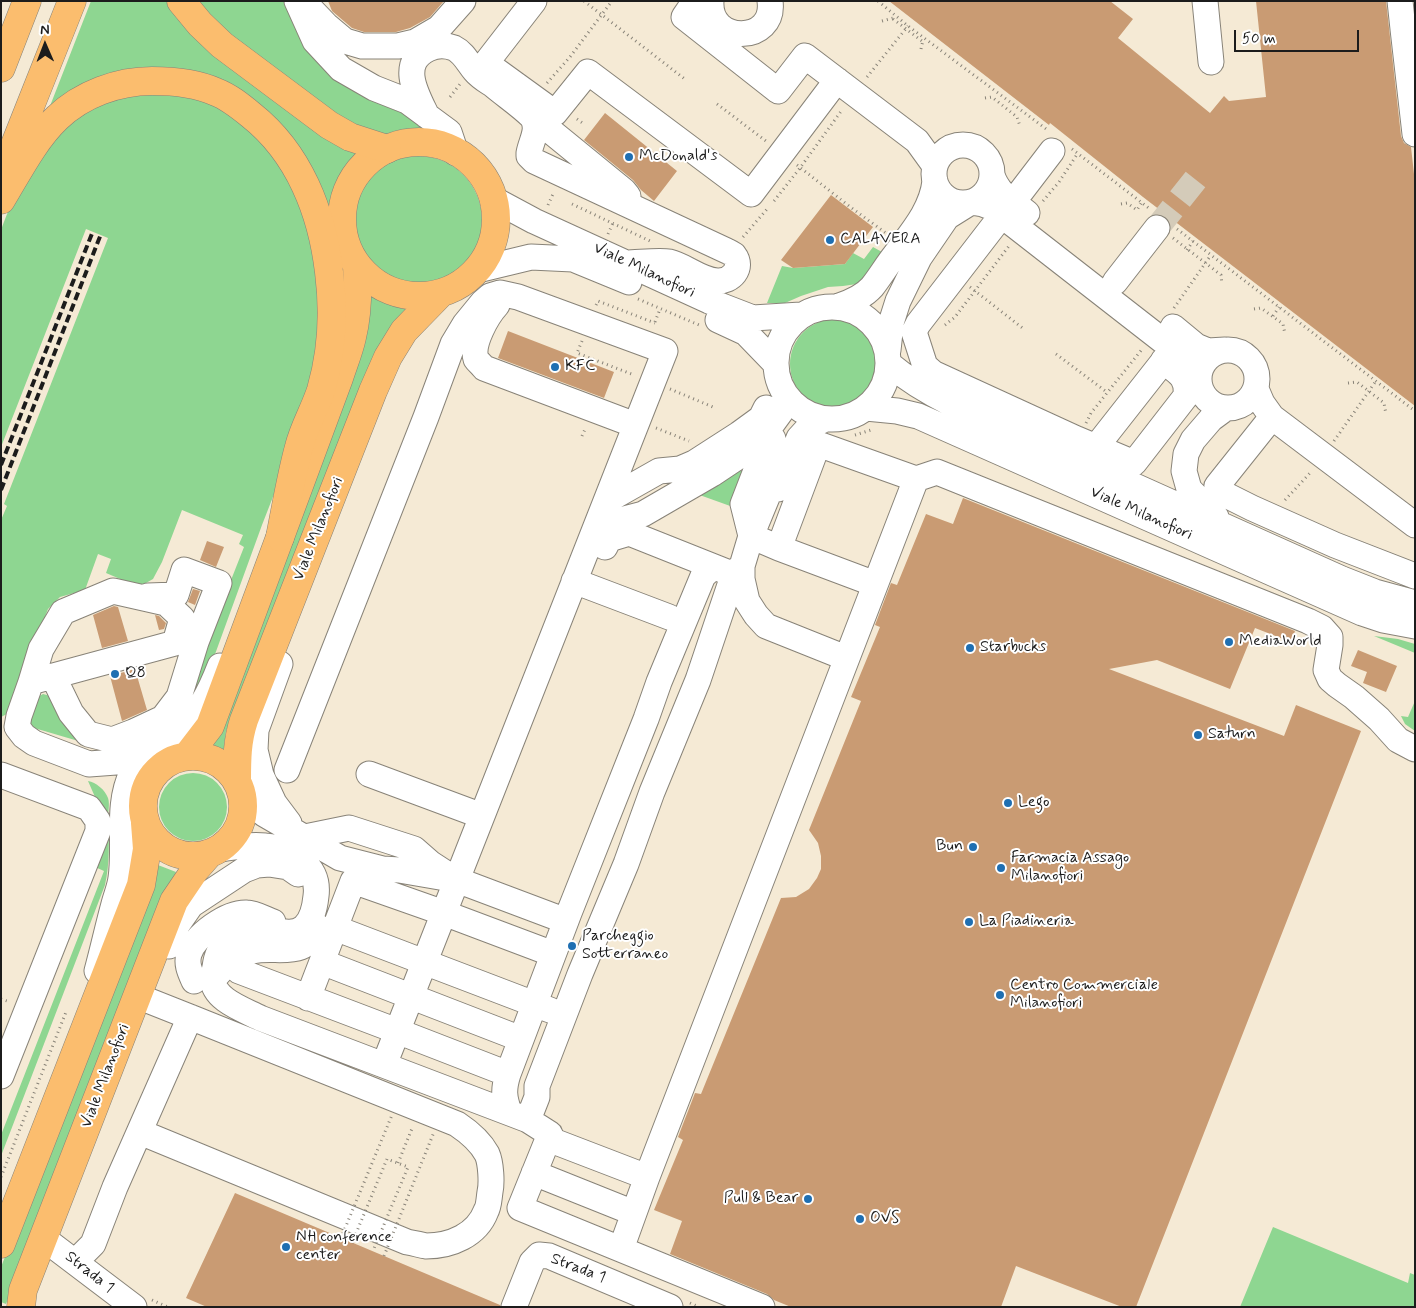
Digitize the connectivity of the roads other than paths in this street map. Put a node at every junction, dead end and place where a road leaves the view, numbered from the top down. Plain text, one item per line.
1 (27, 1) edge
2 (72, 1) edge
3 (182, 1) edge
4 (297, 1) edge
5 (303, 1) edge
6 (464, 1) edge
7 (534, 1) edge
8 (695, 1) edge
9 (712, 1) edge
10 (1205, 1) edge
11 (1400, 1) edge
12 (771, 2) edge
13 (1409, 28) edge
14 (1211, 62) dead end
15 (1, 68) edge
16 (846, 86) junction
17 (526, 111) junction
18 (427, 116) junction
19 (1415, 134) edge
20 (1059, 145) road end
21 (388, 149) junction
22 (456, 152) junction
23 (940, 165) junction
24 (992, 175) junction
25 (1, 180) edge
26 (493, 199) junction
27 (1, 200) edge
28 (971, 202) junction
29 (631, 206) junction
30 (1016, 216) junction
31 (1165, 227) tunnel mouth
32 (626, 263) junction
33 (357, 265) junction
34 (477, 270) junction
35 (1115, 282) junction
36 (441, 293) junction
37 (518, 297) junction
38 (839, 306) junction
39 (801, 315) junction
40 (1225, 350) junction
41 (1168, 355) junction
42 (888, 357) junction
43 (1199, 381) junction
44 (1256, 389) junction
45 (793, 394) junction
46 (866, 408) junction
47 (1231, 408) junction
48 (1272, 417) junction
49 (636, 423) junction
50 (1096, 447) junction
51 (777, 454) junction
52 (916, 479) junction
53 (600, 518) junction
54 (1415, 525) edge
55 (1224, 526) junction
56 (751, 536) junction
57 (280, 537) junction
58 (314, 543) junction
59 (779, 548) junction
60 (591, 560) junction
61 (730, 569) junction
62 (1415, 576) edge
63 (574, 581) junction
64 (875, 584) junction
65 (138, 597) junction
66 (1415, 603) edge
67 (674, 625) junction
68 (1415, 626) edge
69 (711, 644) junction
70 (841, 656) dead end
71 (42, 679) junction
72 (9, 730) edge
73 (638, 737) junction
74 (670, 749) junction
75 (1415, 749) edge
76 (146, 752) junction
77 (187, 756) junction
78 (84, 762) junction
79 (287, 770) dead end
80 (369, 774) dead end
81 (1, 775) edge
82 (240, 787) junction
83 (65, 798) junction
84 (482, 816) junction
85 (134, 817) junction
86 (314, 833) junction
87 (597, 842) junction
88 (214, 852) junction
89 (375, 854) junction
90 (629, 855) junction
91 (315, 876) junction
92 (457, 880) junction
93 (444, 913) junction
94 (566, 920) junction
95 (273, 922) junction
96 (328, 922) junction
97 (553, 954) junction
98 (322, 962) junction
99 (424, 962) junction
100 (239, 971) dead end
101 (141, 985) junction
102 (212, 989) junction
103 (411, 996) junction
104 (308, 998) junction
105 (534, 1004) junction
106 (564, 1015) junction
107 (190, 1017) junction
108 (397, 1030) junction
109 (521, 1039) junction
110 (381, 1058) junction
111 (508, 1074) junction
112 (1, 1076) edge
113 (53, 1110) junction
114 (519, 1116) junction
115 (140, 1132) junction
116 (548, 1138) junction
117 (534, 1173) junction
118 (647, 1178) junction
119 (1, 1204) edge
120 (634, 1212) junction
121 (43, 1238) junction
122 (1, 1244) edge
123 (621, 1249) junction
124 (75, 1262) junction
125 (146, 1305) edge
126 (21, 1307) edge
127 (514, 1307) edge
128 (670, 1307) edge
129 (762, 1307) edge

1 - 15 main road
2 - 25 main road
3 - 21 main road
4 - 18 street
5 - 6 street
7 - 16 street
8 - 16 street
9 - 12 street
10 - 14 street
11 - 13 street
13 - 19 street
16 - 23 street
17 - 18 street
17 - 29 street
17 - 29 street
18 - 22 street
20 - 30 street
21 - 22 main road, Viale Milanofiori
21 - 33 main road, Viale Milanofiori
22 - 26 main road, Viale Milanofiori
23 - 24 street
23 - 28 street
23 - 38 street
24 - 28 street
24 - 30 street
26 - 32 street, Viale Milanofiori
26 - 34 main road, Viale Milanofiori
27 - 57 main road
28 - 30 street
28 - 42 street
29 - 32 street
30 - 35 street
30 - 41 street
30 - 50 street
31 - 35 street
32 - 39 street, Viale Milanofiori
33 - 36 main road, Viale Milanofiori
33 - 57 main road, Viale Milanofiori
34 - 36 main road, Viale Milanofiori
34 - 45 street, Viale Milanofiori
35 - 40 street
36 - 58 main road, Viale Milanofiori
37 - 49 street
37 - 49 street
37 - 79 street
38 - 39 street, Viale Milanofiori
38 - 42 street, Viale Milanofiori
39 - 45 street, Viale Milanofiori
40 - 43 street
40 - 44 street
41 - 43 street
41 - 50 street
41 - 50 street
42 - 46 street, Viale Milanofiori
42 - 55 street, Viale Milanofiori
43 - 47 street
44 - 47 street
44 - 48 street
45 - 46 street, Viale Milanofiori
45 - 51 street
45 - 51 street
45 - 53 street
45 - 53 street
46 - 68 street, Viale Milanofiori
47 - 48 street
47 - 55 street
48 - 54 street
48 - 62 street
49 - 53 street
51 - 56 street
52 - 59 street
52 - 64 street
52 - 75 street
53 - 60 street
55 - 66 street, Viale Milanofiori
56 - 59 street
56 - 61 street
57 - 76 street
57 - 77 main road, Viale Milanofiori
58 - 82 main road, Viale Milanofiori
58 - 86 street
59 - 64 street
60 - 61 street
60 - 63 street
61 - 67 street
61 - 69 street
61 - 70 street
63 - 67 street
63 - 84 street
64 - 118 street
65 - 71 street
65 - 71 street
65 - 71 street
67 - 69 street
67 - 73 street
69 - 74 street
71 - 72 street
72 - 78 street
73 - 74 street
73 - 87 street
74 - 90 street
76 - 78 street
76 - 85 street
77 - 82 main road
77 - 85 main road
78 - 83 street
78 - 85 street
80 - 84 street
81 - 83 street
82 - 86 street
82 - 88 main road
83 - 112 street
84 - 92 street
85 - 88 main road
85 - 113 main road
86 - 89 street
86 - 89 street
87 - 90 street
87 - 94 street
88 - 91 street
88 - 101 main road, Viale Milanofiori
89 - 92 street
89 - 92 street
90 - 106 street
91 - 96 street
91 - 102 street
92 - 93 street
92 - 94 street
93 - 96 street
93 - 97 street
93 - 99 street
94 - 97 street
95 - 101 street
95 - 102 street
95 - 102 street
96 - 98 street
96 - 99 street
96 - 102 street
97 - 105 street
98 - 103 street
98 - 104 street
99 - 103 street
99 - 105 street
100 - 104 street
101 - 107 street
101 - 121 main road, Viale Milanofiori
102 - 110 street
103 - 108 street
103 - 109 street
104 - 108 street
105 - 106 street
105 - 109 street
106 - 114 street
107 - 115 street
107 - 115 street
108 - 110 street
108 - 111 street
109 - 111 street
110 - 114 street
111 - 114 street
113 - 119 main road
113 - 122 main road
114 - 116 street
115 - 124 street
116 - 117 street
116 - 118 street
117 - 120 street
117 - 123 street
118 - 120 street
120 - 123 street
121 - 124 street, Strada 1
121 - 126 main road, Viale Milanofiori
123 - 129 street
124 - 125 street, Strada 1
127 - 128 street, Strada 1

